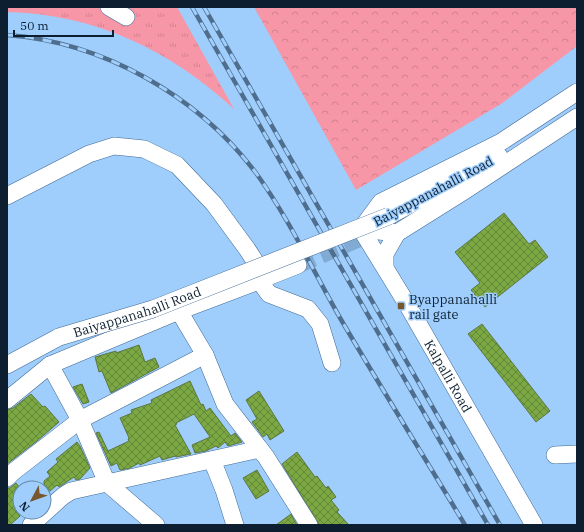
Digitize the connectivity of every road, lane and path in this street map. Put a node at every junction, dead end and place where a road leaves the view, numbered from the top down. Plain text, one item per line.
1 (109, 7) edge
2 (126, 17) dead end
3 (577, 92) edge
4 (577, 106) edge
5 (577, 117) edge
6 (7, 196) edge
7 (370, 231) junction
8 (397, 233) junction
9 (298, 265) tunnel mouth
10 (385, 267) junction
11 (261, 281) junction
12 (179, 311) junction
13 (205, 355) junction
14 (332, 363) dead end
15 (7, 364) edge
16 (50, 365) junction
17 (7, 400) edge
18 (80, 420) junction
19 (260, 449) junction
20 (577, 454) edge
21 (554, 455) dead end
22 (212, 460) junction
23 (7, 478) edge
24 (108, 483) junction
25 (31, 525) edge
26 (154, 525) edge
27 (235, 525) edge
28 (309, 525) edge
29 (534, 525) edge

1 - 2 street
3 - 7 street
4 - 15 street, Baiyappanahalli Road, bridge
5 - 8 street, Baiyappanahalli Road
6 - 11 street
7 - 8 street, Baiyappanahalli Road
7 - 10 street, Kalpalli Road
8 - 10 street
9 - 11 street
10 - 29 street, Kalpalli Road
11 - 12 street
11 - 14 street
12 - 13 street
12 - 16 street
13 - 18 street
13 - 19 street
16 - 17 street
16 - 18 street
18 - 23 street
18 - 24 street
19 - 22 street
19 - 28 street
20 - 21 street
22 - 24 street
22 - 27 street
24 - 25 street
24 - 26 street

